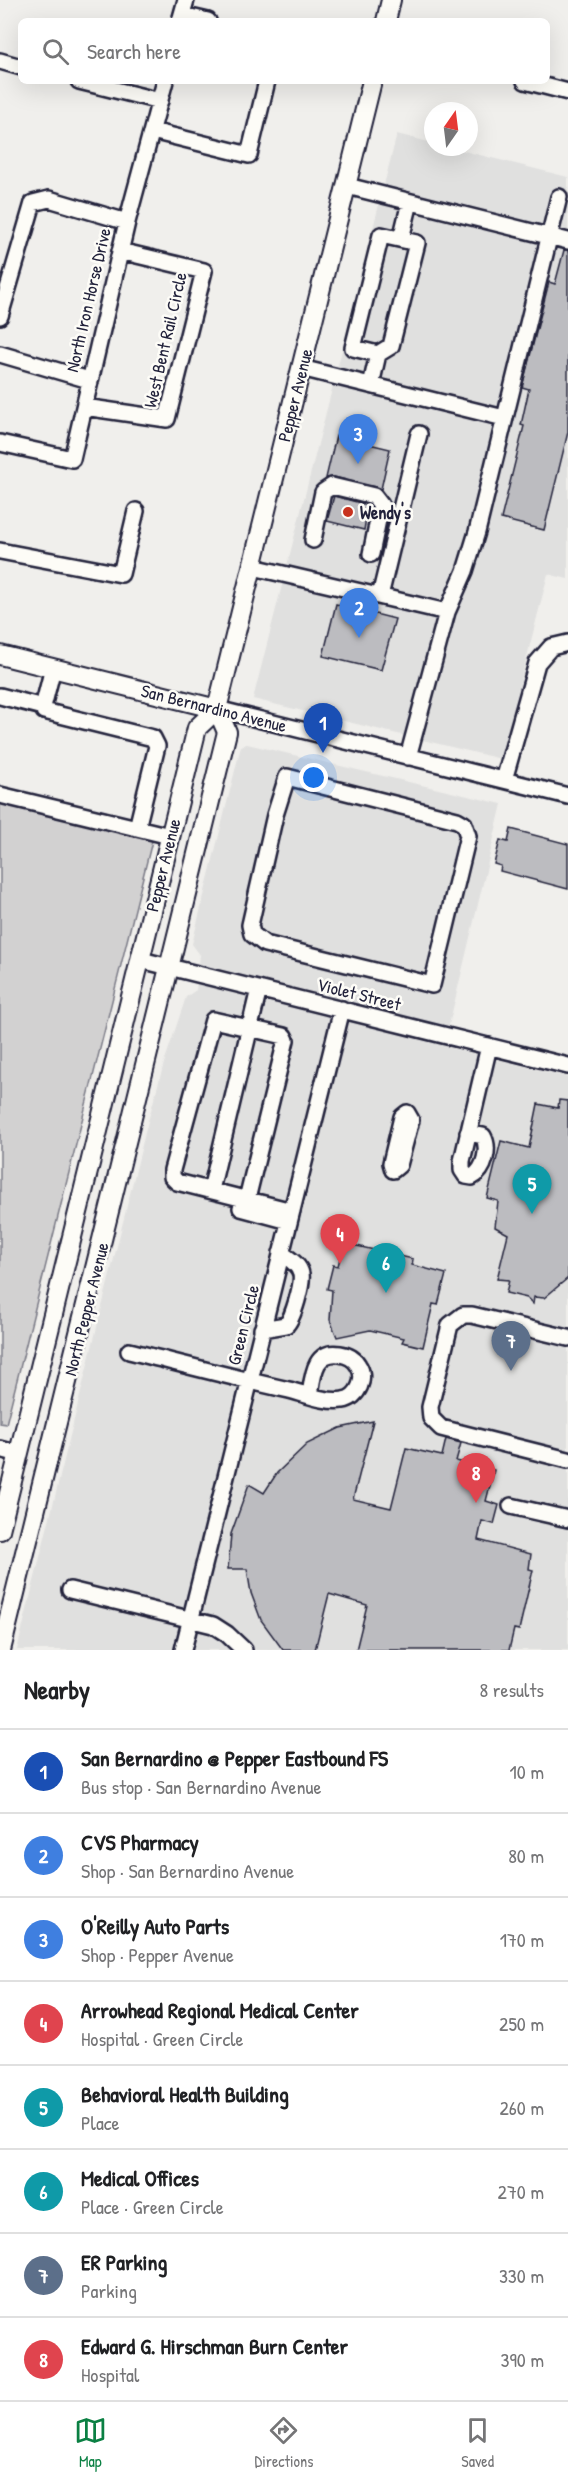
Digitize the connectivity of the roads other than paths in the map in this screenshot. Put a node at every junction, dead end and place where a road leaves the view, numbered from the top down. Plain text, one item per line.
1 (391, 0) edge
2 (183, 12) edge
3 (200, 18) edge
4 (387, 18) edge
5 (0, 62) edge
6 (18, 66) edge
7 (91, 84) edge
8 (164, 84) edge
9 (266, 84) edge
10 (371, 84) edge
11 (537, 84) edge
12 (568, 92) edge
13 (160, 101) junction
14 (152, 131) junction
15 (347, 186) junction
16 (559, 197) dead end
17 (410, 202) junction
18 (127, 222) junction
19 (549, 236) junction
20 (401, 239) junction
21 (568, 241) edge
22 (120, 251) junction
23 (0, 316) edge
24 (0, 354) edge
25 (378, 354) junction
26 (301, 368) junction
27 (89, 380) junction
28 (371, 385) junction
29 (84, 407) junction
30 (504, 418) junction
31 (419, 434) dead end
32 (0, 443) edge
33 (136, 511) dead end
34 (313, 540) dead end
35 (0, 550) edge
36 (371, 554) dead end
37 (253, 567) junction
38 (380, 596) junction
39 (447, 612) junction
40 (568, 644) edge
41 (0, 655) edge
42 (53, 669) junction
43 (0, 696) edge
44 (43, 707) junction
45 (218, 709) junction
46 (408, 756) junction
47 (504, 780) junction
48 (0, 795) edge
49 (366, 796) joint
50 (568, 796) edge
51 (137, 828) junction
52 (170, 836) junction
53 (141, 960) junction
54 (170, 967) junction
55 (260, 989) junction
56 (342, 1009) junction
57 (251, 1028) junction
58 (489, 1046) junction
59 (568, 1066) edge
60 (468, 1133) dead end
61 (168, 1189) dead end
62 (212, 1190) junction
63 (247, 1199) junction
64 (291, 1216) junction
65 (281, 1253) junction
66 (262, 1329) junction
67 (568, 1338) edge
68 (129, 1351) dead end
69 (249, 1381) junction
70 (310, 1395) dead end
71 (0, 1449) edge
72 (19, 1454) junction
73 (568, 1460) edge
74 (511, 1506) dead end
75 (568, 1519) edge
76 (0, 1530) edge
77 (70, 1590) dead end
78 (190, 1619) junction
79 (1, 1650) edge
80 (183, 1650) edge
81 (244, 1650) edge

1 - 4 main road
2 - 3 street
5 - 6 street
7 - 13 street
8 - 13 street, North Iron Horse Drive
9 - 14 street
10 - 15 main road, Pepper Avenue
11 - 12 street
13 - 14 street, North Iron Horse Drive
14 - 18 street, North Iron Horse Drive
15 - 17 street
15 - 26 main road, Pepper Avenue
16 - 19 street
17 - 19 street
17 - 20 street
18 - 22 street, North Iron Horse Drive
18 - 23 street
19 - 21 street
19 - 30 street
20 - 25 street
20 - 25 street
22 - 27 street, North Iron Horse Drive
22 - 29 street, West Bent Rail Circle
24 - 27 street
25 - 28 street
26 - 28 street
26 - 37 main road, Pepper Avenue
27 - 29 street, North Iron Horse Drive
28 - 30 street
29 - 32 street, North Iron Horse Drive
30 - 39 street
31 - 38 street
33 - 35 street
34 - 36 street
37 - 38 street
37 - 45 main road, Pepper Avenue
38 - 39 street
39 - 46 street
40 - 47 street
41 - 42 main road, San Bernardino Avenue
42 - 44 street
42 - 45 main road, San Bernardino Avenue
43 - 44 street
44 - 51 street
45 - 46 street, San Bernardino Avenue
45 - 52 main road, Pepper Avenue
45 - 54 main road, Pepper Avenue
46 - 47 street, San Bernardino Avenue
47 - 50 street, San Bernardino Avenue
48 - 51 street
49 - 49 street
51 - 52 street
52 - 53 main road, Pepper Avenue
53 - 54 street, Violet Street
53 - 72 main road, North Pepper Avenue
54 - 55 street, Violet Street
54 - 79 main road, North Pepper Avenue
55 - 56 street, Violet Street
55 - 57 street
56 - 58 street, Violet Street
56 - 64 street, Green Circle
57 - 62 street
57 - 62 street
57 - 63 street
58 - 59 street, Violet Street
58 - 60 street
61 - 64 street
62 - 63 street
63 - 64 street
64 - 65 street, Green Circle
65 - 66 street, Green Circle
65 - 66 street
66 - 69 street, Green Circle
67 - 73 street
68 - 69 street
69 - 70 street
69 - 78 street, Green Circle
71 - 72 street
72 - 76 main road, North Pepper Avenue
74 - 75 street
77 - 78 street
78 - 80 street, Green Circle
78 - 81 street

